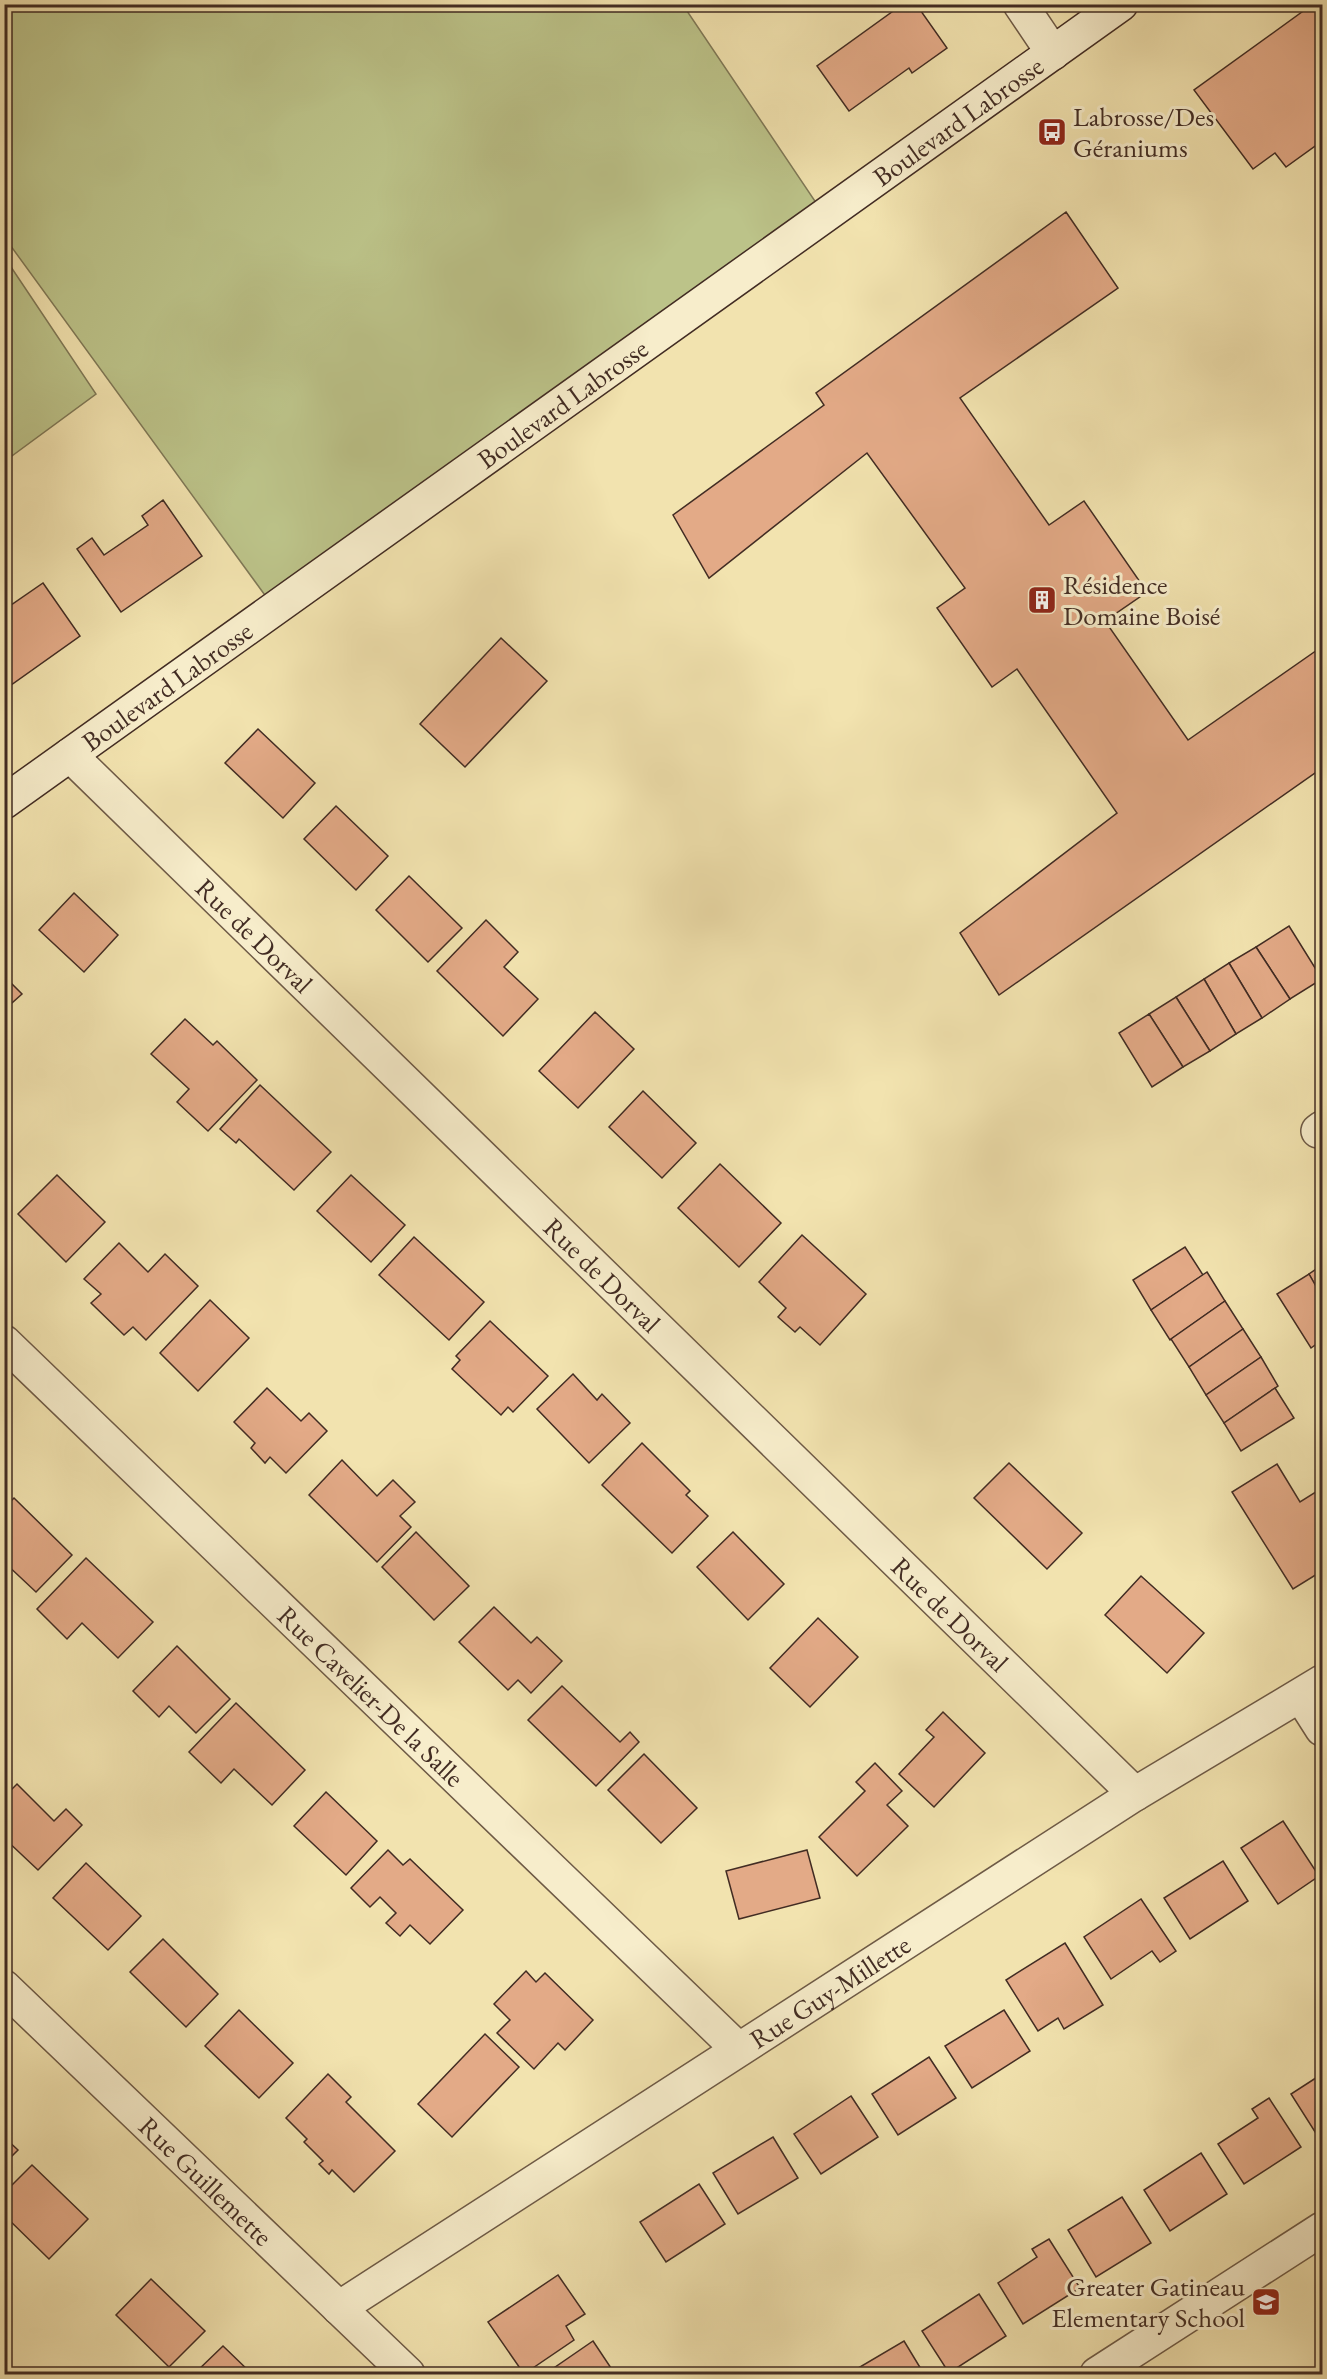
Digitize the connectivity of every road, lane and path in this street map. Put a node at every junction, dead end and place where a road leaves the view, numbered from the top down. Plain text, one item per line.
1 (1020, 4) edge
2 (1121, 4) edge
3 (1053, 53) junction
4 (70, 755) junction
5 (4, 802) edge
6 (4, 1342) edge
7 (1312, 1689) edge
8 (1323, 1729) edge
9 (1135, 1794) junction
10 (4, 1987) edge
11 (738, 2049) junction
12 (1323, 2229) edge
13 (339, 2308) junction
14 (408, 2374) edge
15 (1097, 2374) edge

1 - 3 street
2 - 3 street, Boulevard Labrosse
3 - 4 street, Boulevard Labrosse
4 - 5 street, Boulevard Labrosse
4 - 9 street, Rue de Dorval
6 - 11 street, Rue Cavelier-De la Salle
7 - 8 street
7 - 9 street, Rue Guy-Millette
9 - 11 street, Rue Guy-Millette
10 - 13 street, Rue Guillemette
11 - 13 street, Rue Guy-Millette
12 - 15 street
13 - 14 street, Rue Guillemette

